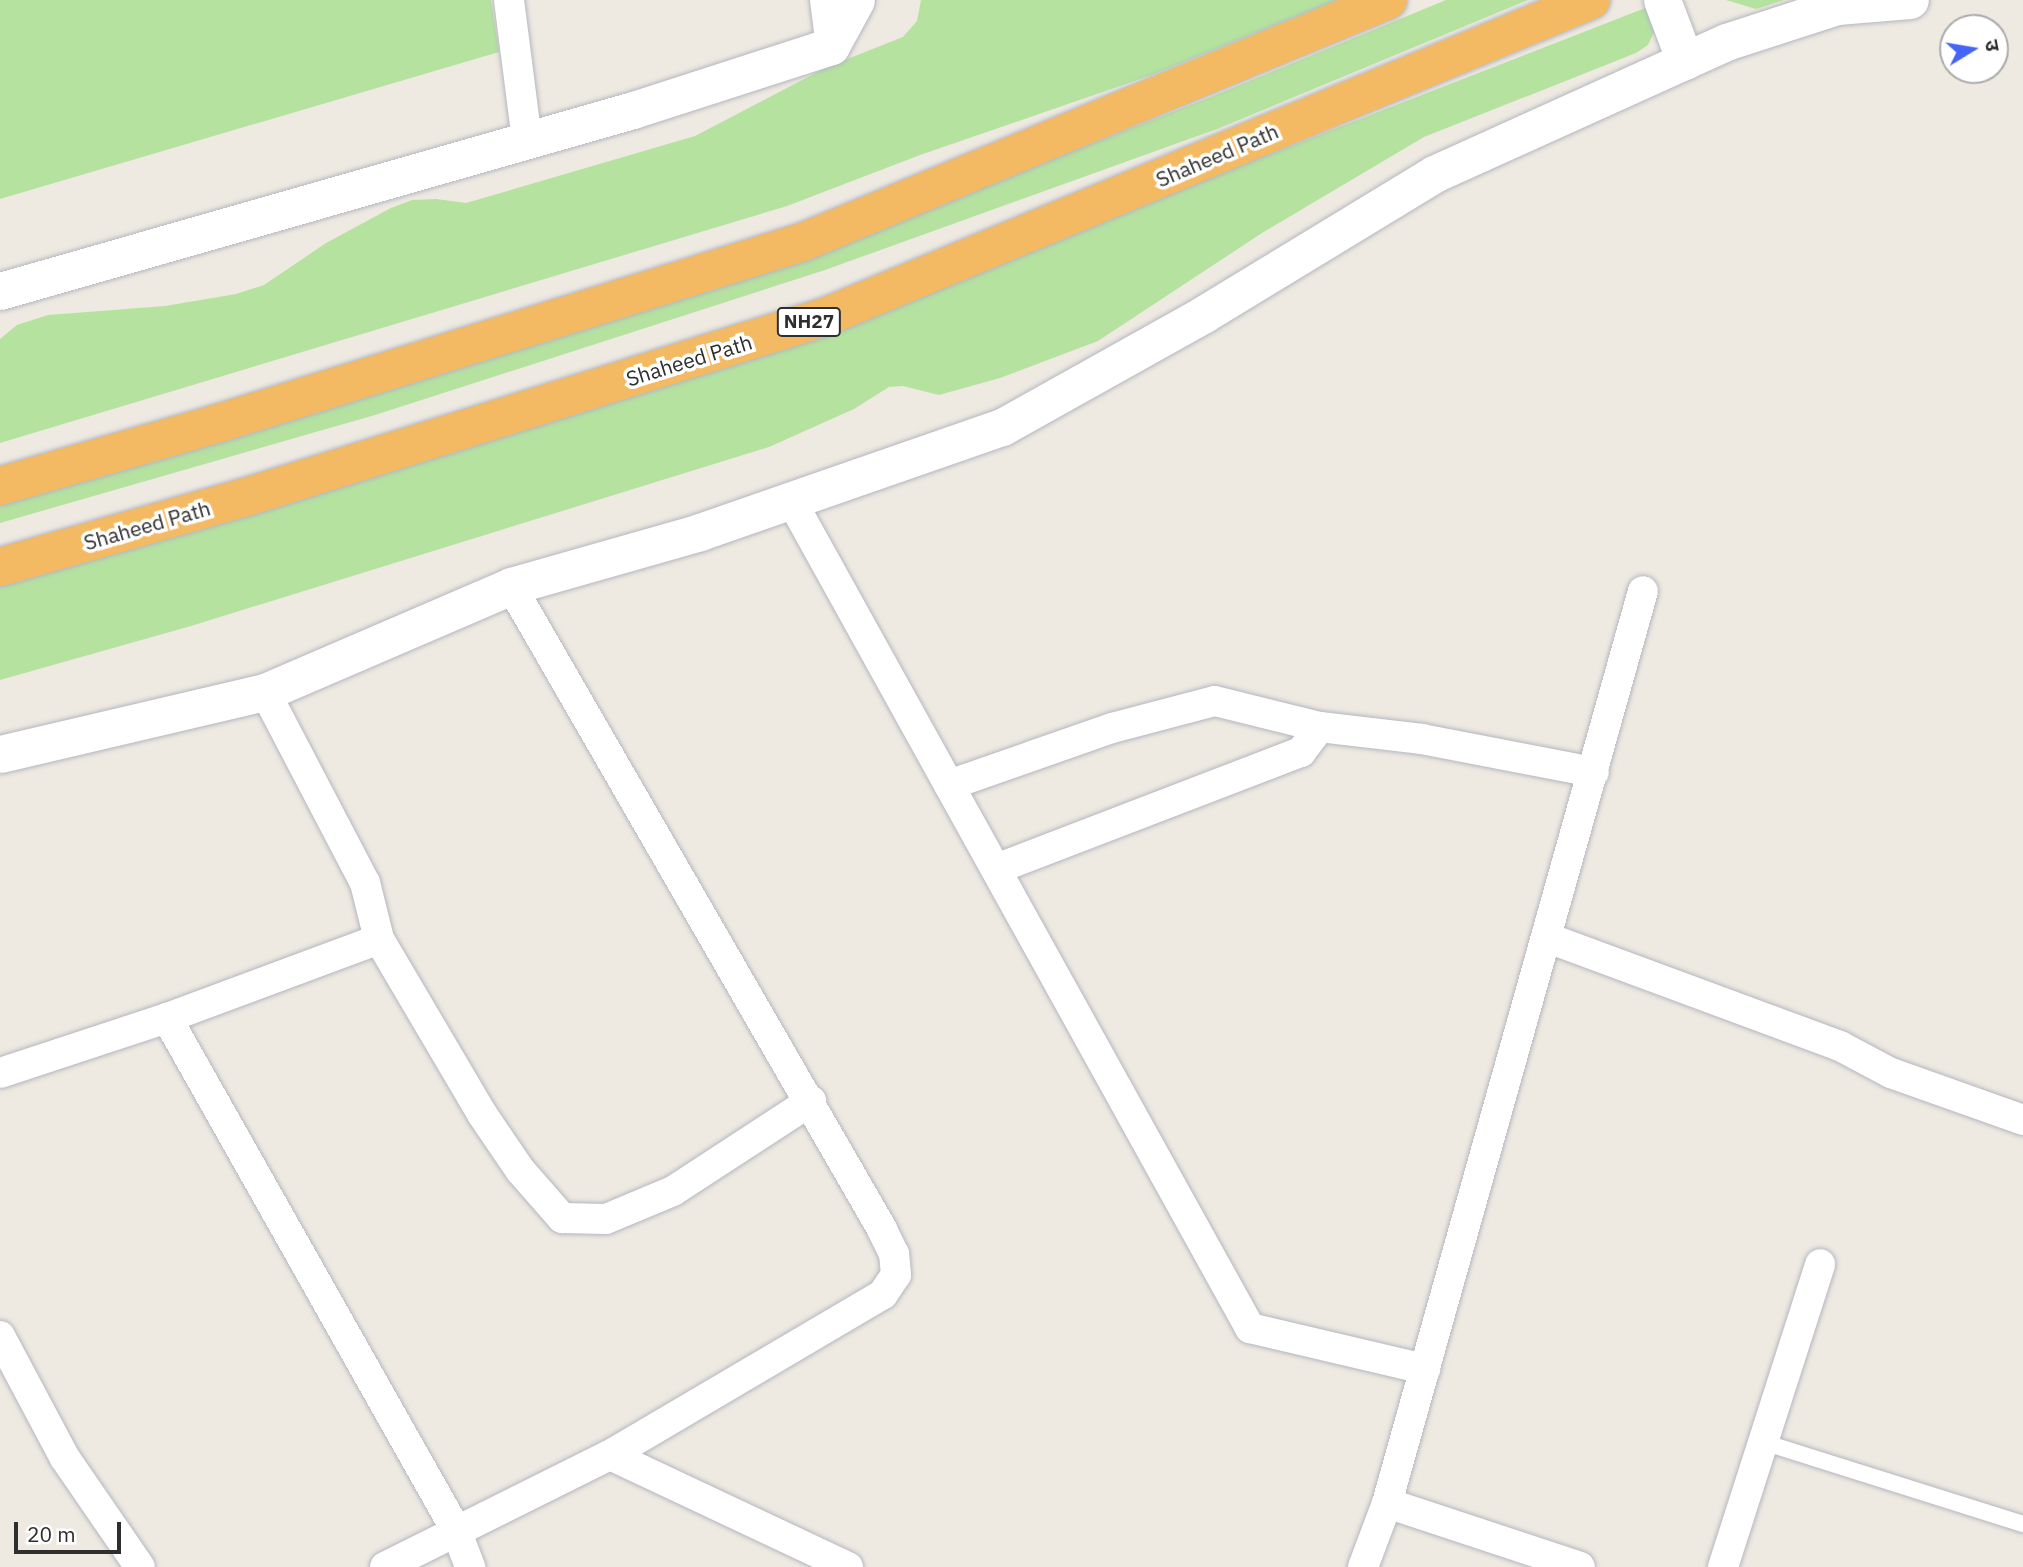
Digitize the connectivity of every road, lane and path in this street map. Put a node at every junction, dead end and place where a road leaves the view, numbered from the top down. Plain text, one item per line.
1 (509, 0) edge
2 (825, 0) edge
3 (856, 0) edge
4 (1388, 0) edge
5 (1591, 0) edge
6 (1662, 0) edge
7 (1910, 0) edge
8 (831, 46) junction
9 (1685, 61) junction
10 (527, 140) junction
11 (0, 291) edge
12 (0, 486) edge
13 (791, 500) junction
14 (0, 567) edge
15 (511, 586) junction
16 (1643, 591) dead end
17 (265, 692) junction
18 (1320, 727) junction
19 (0, 754) edge
20 (1594, 772) junction
21 (949, 785) junction
22 (996, 869) junction
23 (1548, 938) junction
24 (379, 939) junction
25 (167, 1018) junction
26 (0, 1073) edge
27 (811, 1101) junction
28 (2023, 1120) edge
29 (1820, 1264) dead end
30 (0, 1336) edge
31 (1425, 1369) junction
32 (1763, 1442) junction
33 (610, 1455) junction
34 (1387, 1503) junction
35 (2023, 1524) edge
36 (456, 1530) junction
37 (139, 1567) edge
38 (384, 1567) edge
39 (470, 1567) edge
40 (848, 1567) edge
41 (1363, 1567) edge
42 (1580, 1567) edge
43 (1723, 1567) edge

1 - 10 street
2 - 8 street
3 - 8 street
4 - 12 highway
5 - 14 highway, Shaheed Path / NH27
6 - 9 street
7 - 9 street
8 - 10 street
9 - 13 street
10 - 11 street
13 - 15 street
13 - 21 street
15 - 17 street
15 - 27 street
16 - 20 street
17 - 19 street
17 - 24 street
18 - 20 street
18 - 21 street
18 - 22 street
20 - 23 street
21 - 22 street
22 - 31 street
23 - 28 street
23 - 31 street
24 - 25 street
24 - 27 street
25 - 26 street
25 - 36 street
27 - 33 street
29 - 32 street
30 - 37 street
31 - 34 street
32 - 35 lane
32 - 43 street
33 - 36 street
33 - 40 street
34 - 41 street
34 - 42 street
36 - 38 street
36 - 39 street

